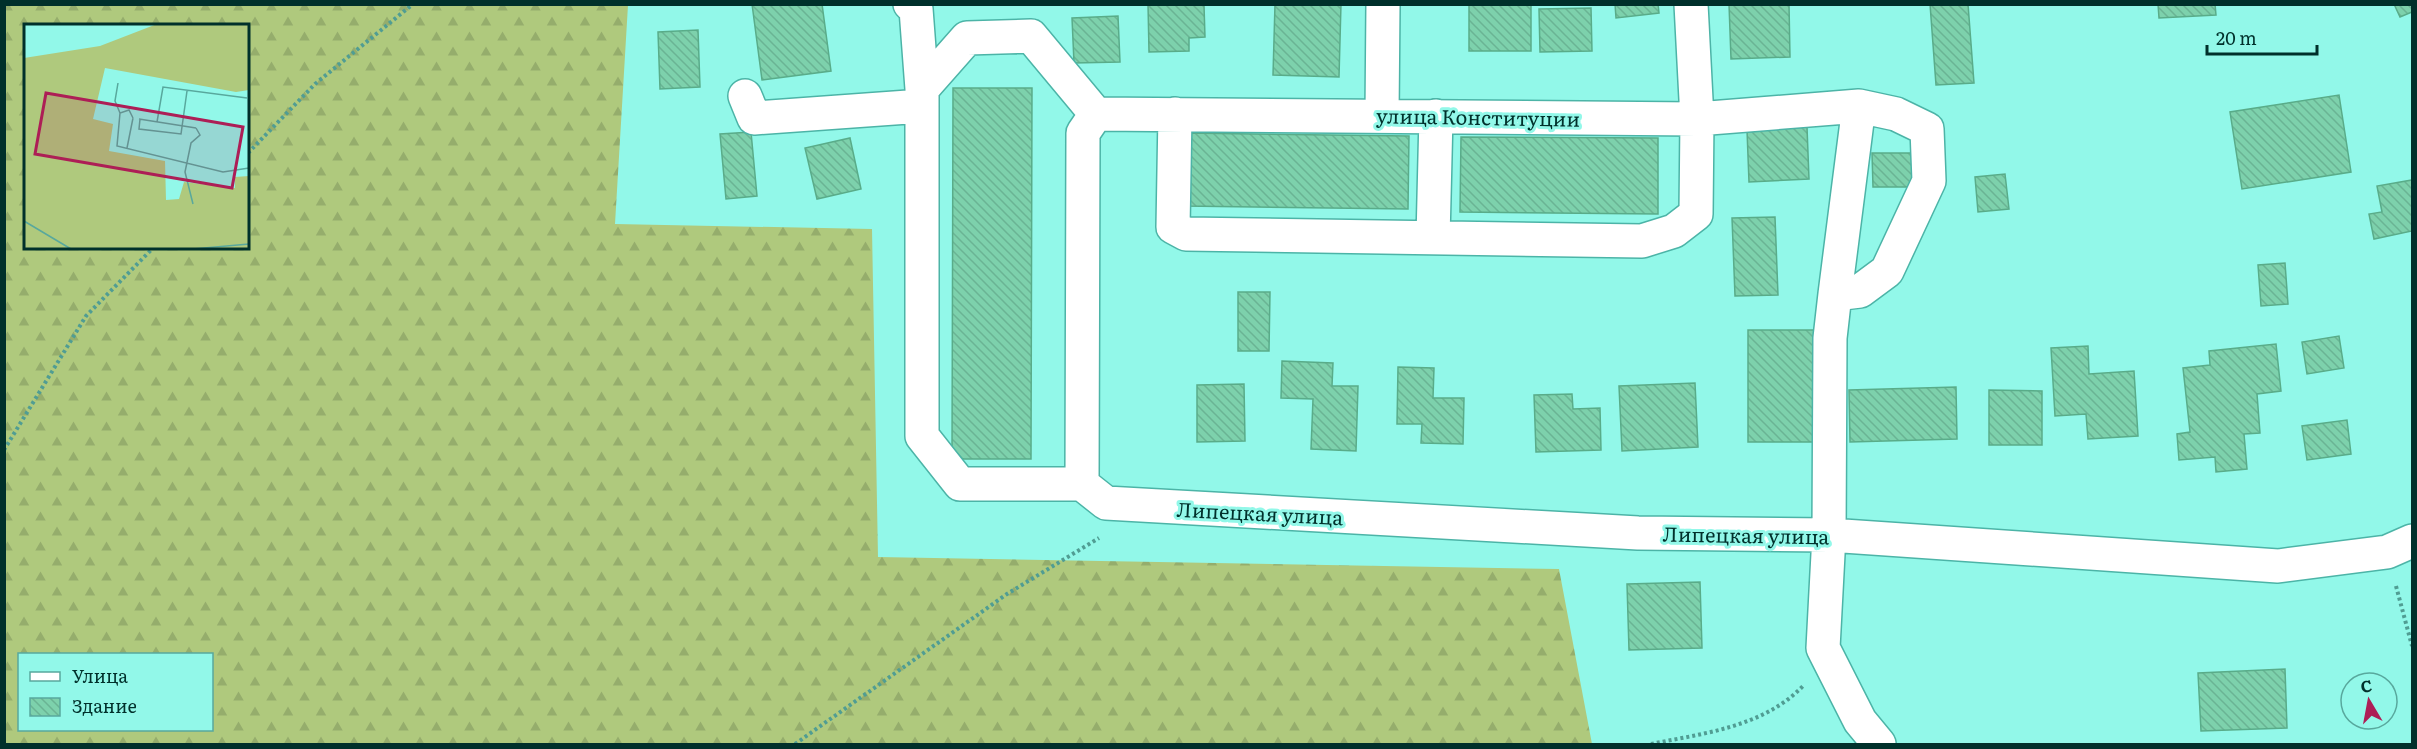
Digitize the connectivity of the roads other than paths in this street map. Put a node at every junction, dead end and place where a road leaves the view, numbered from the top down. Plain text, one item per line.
1 (910, 4) edge
2 (1383, 4) edge
3 (1691, 4) edge
4 (745, 96) dead end
5 (922, 97) junction
6 (1859, 106) junction
7 (1096, 114) junction
8 (1175, 114) junction
9 (1382, 115) junction
10 (1436, 116) junction
11 (1697, 119) junction
12 (1433, 238) junction
13 (1835, 294) junction
14 (1082, 484) junction
15 (1829, 535) junction
16 (2400, 546) edge
17 (1879, 744) edge

1 - 5 street
2 - 9 street
3 - 11 street
4 - 5 street
5 - 7 street
5 - 14 street
6 - 11 street, улица Конституции
6 - 13 street
6 - 13 street, улица Конституции
7 - 8 street, улица Конституции
7 - 14 street
8 - 9 street, улица Конституции
8 - 12 street
9 - 10 street, улица Конституции
10 - 11 street, улица Конституции
10 - 12 street
11 - 12 street
13 - 15 street
14 - 15 street, Липецкая улица
15 - 16 street, Липецкая улица
15 - 17 street

